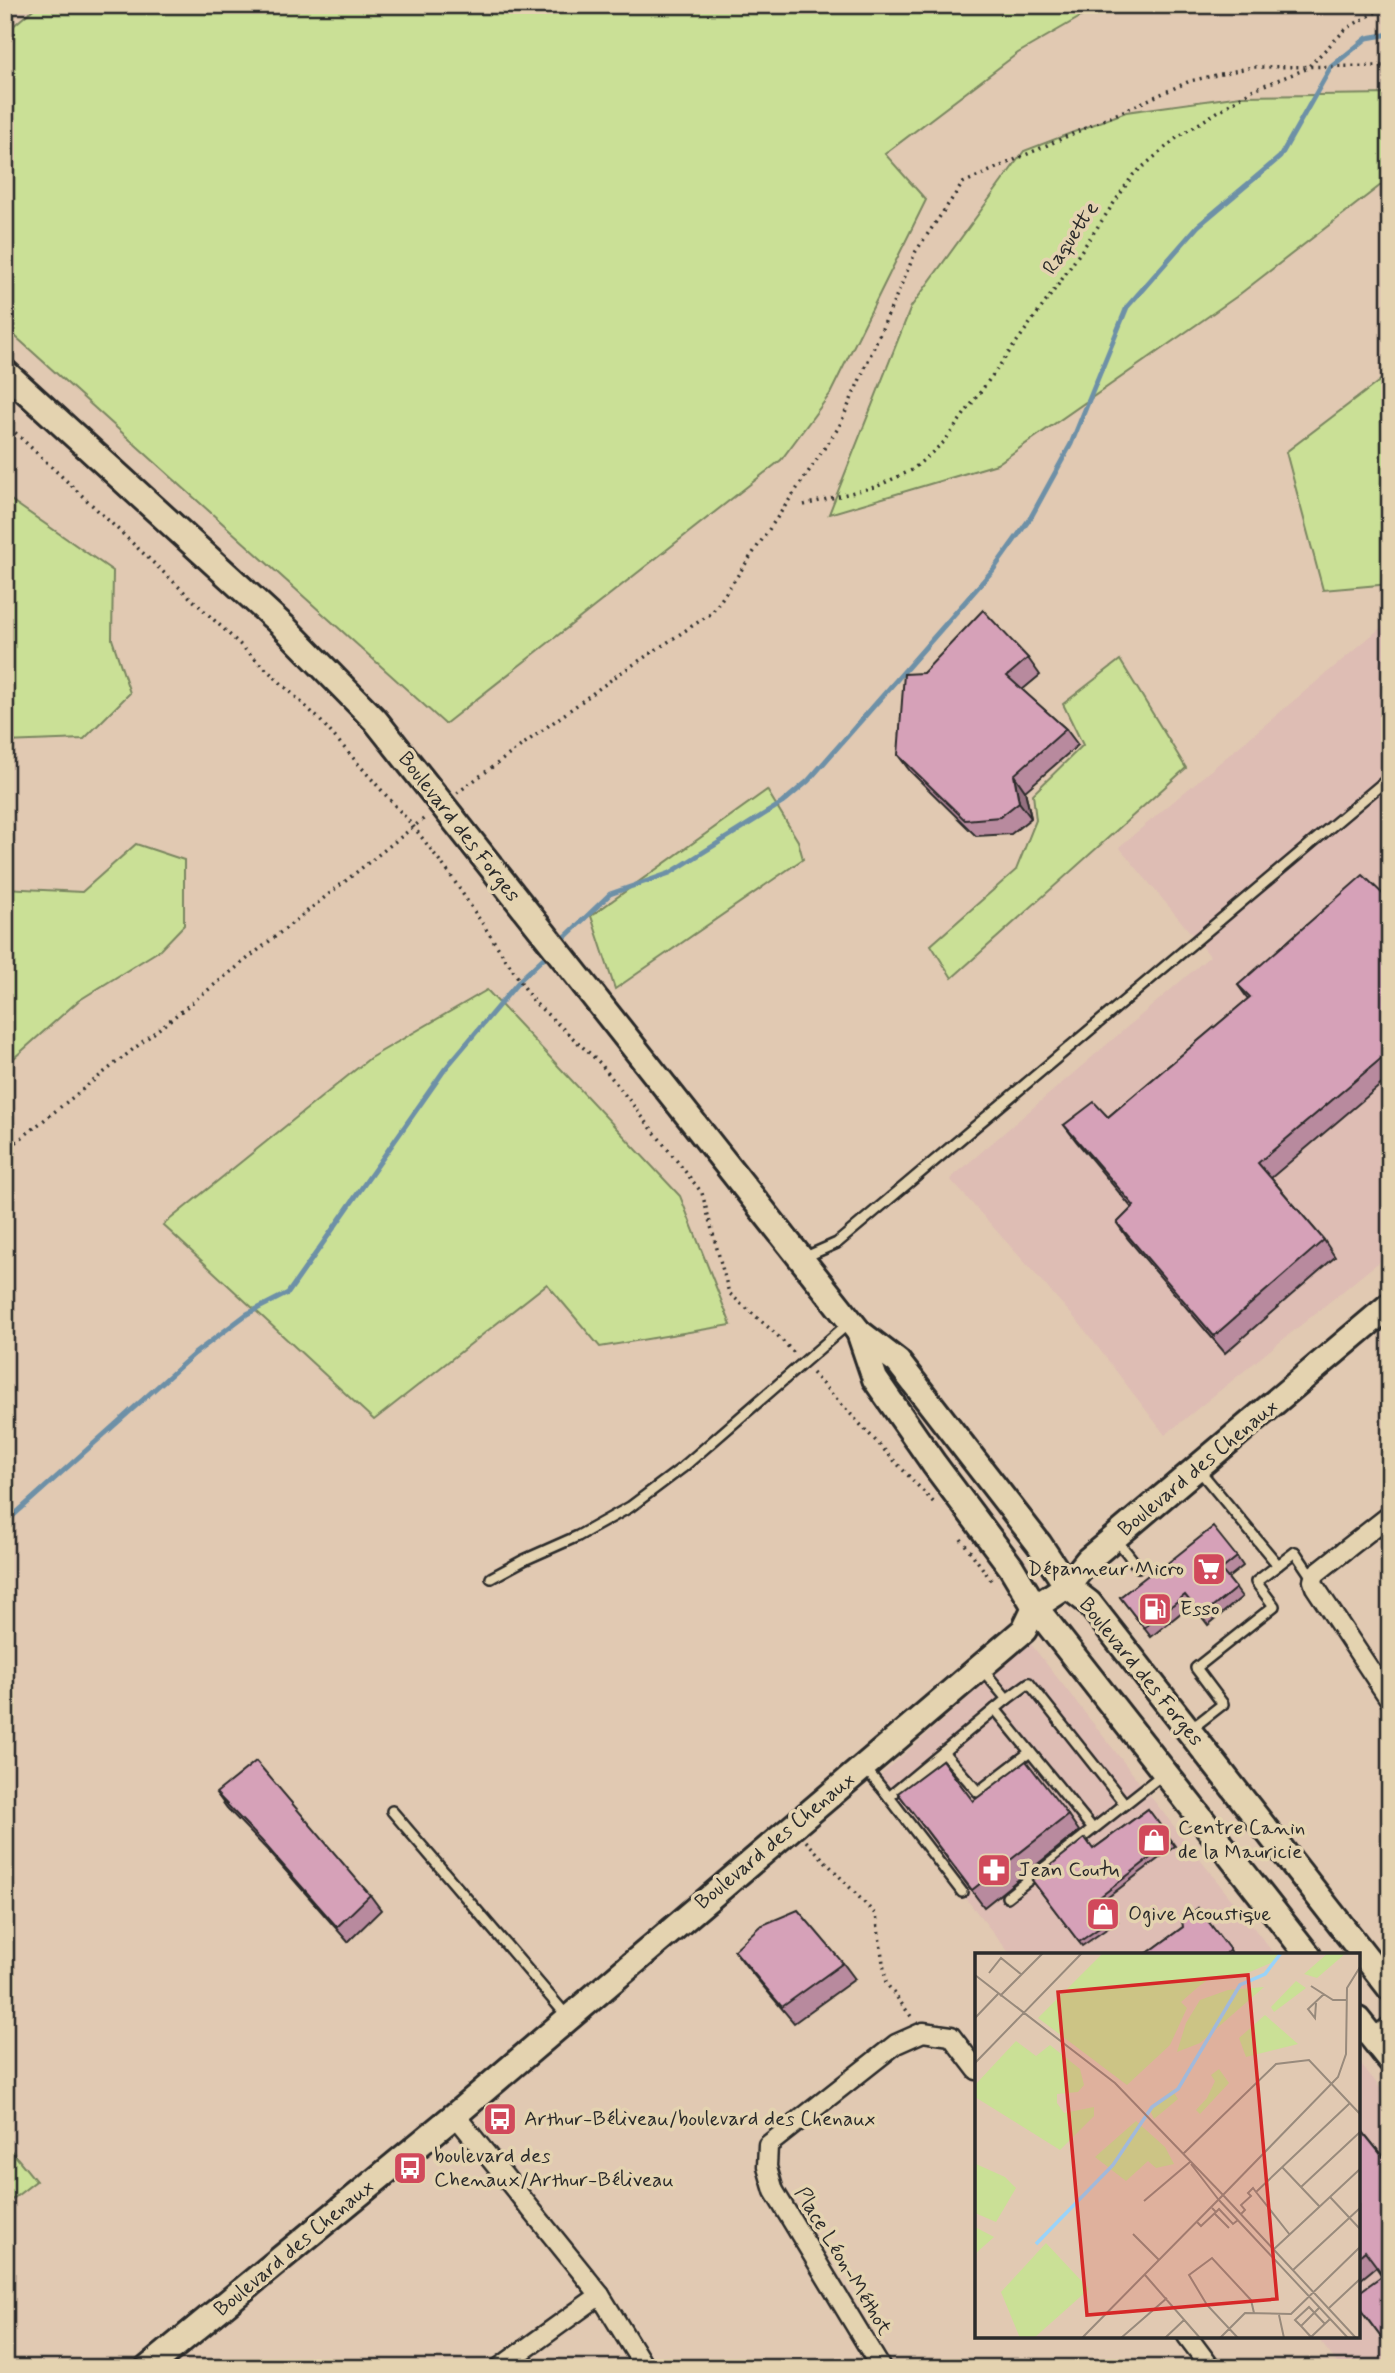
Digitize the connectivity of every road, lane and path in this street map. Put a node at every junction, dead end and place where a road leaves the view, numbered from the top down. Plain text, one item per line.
1 (1390, 10) edge
2 (1390, 66) edge
3 (5, 372) edge
4 (5, 423) edge
5 (804, 505) dead end
6 (1390, 777) edge
7 (442, 804) junction
8 (414, 826) junction
9 (5, 1151) edge
10 (802, 1259) junction
11 (1390, 1305) edge
12 (855, 1327) junction
13 (803, 1363) junction
14 (1198, 1468) junction
15 (943, 1515) dead end
16 (1390, 1515) edge
17 (958, 1536) dead end
18 (1115, 1538) junction
19 (1278, 1565) junction
20 (1138, 1567) dead end
21 (491, 1578) dead end
22 (1313, 1579) junction
23 (1067, 1586) junction
24 (997, 1588) dead end
25 (1035, 1607) junction
26 (981, 1667) junction
27 (1007, 1699) junction
28 (1390, 1700) edge
29 (995, 1709) junction
30 (1189, 1731) junction
31 (943, 1752) junction
32 (1030, 1752) junction
33 (863, 1766) junction
34 (1165, 1772) junction
35 (889, 1797) junction
36 (1125, 1804) junction
37 (392, 1811) dead end
38 (792, 1827) junction
39 (1093, 1829) junction
40 (962, 1892) edge
41 (1007, 1897) dead end
42 (1306, 1953) edge
43 (1390, 1989) edge
44 (568, 2018) junction
45 (1374, 2028) edge
46 (923, 2032) junction
47 (1390, 2060) edge
48 (975, 2067) edge
49 (455, 2115) junction
50 (600, 2295) junction
51 (1188, 2338) edge
52 (148, 2368) edge
53 (499, 2368) edge
54 (645, 2368) edge
55 (881, 2368) edge
56 (1211, 2368) edge

1 - 5 path, Raquette
2 - 7 path
3 - 7 street, Boulevard des Forges
4 - 8 path
6 - 10 lane
7 - 8 path
7 - 10 street, Boulevard des Forges
8 - 9 path
8 - 13 path
10 - 12 street, Boulevard des Forges
11 - 14 street, Boulevard des Chenaux
12 - 13 lane
12 - 23 street, Boulevard des Forges
12 - 25 street, Boulevard des Forges
13 - 15 path
13 - 21 lane
14 - 18 street, Boulevard des Chenaux
14 - 19 lane
16 - 22 street
17 - 24 path
18 - 20 lane
18 - 23 street, Boulevard des Chenaux
19 - 22 lane
19 - 30 lane
22 - 28 street
23 - 25 street, Boulevard des Chenaux
23 - 30 street, Boulevard des Forges
25 - 26 street, Boulevard des Chenaux
25 - 34 street, Boulevard des Forges
26 - 27 lane
26 - 33 street, Boulevard des Chenaux
27 - 29 lane
27 - 36 lane
29 - 31 lane
29 - 32 lane
30 - 43 street, Boulevard des Forges
31 - 32 lane
31 - 35 lane
32 - 39 lane
33 - 35 lane
33 - 38 street, Boulevard des Chenaux
34 - 36 lane
34 - 42 street, Boulevard des Forges
35 - 40 lane
36 - 39 lane
37 - 44 lane
38 - 44 street, Boulevard des Chenaux
38 - 46 path
39 - 41 lane
44 - 49 street, Boulevard des Chenaux
45 - 47 street
46 - 48 street
46 - 55 street, Place Léon-Méthot
49 - 50 street
49 - 52 street, Boulevard des Chenaux
50 - 53 street
50 - 54 street
51 - 56 street

